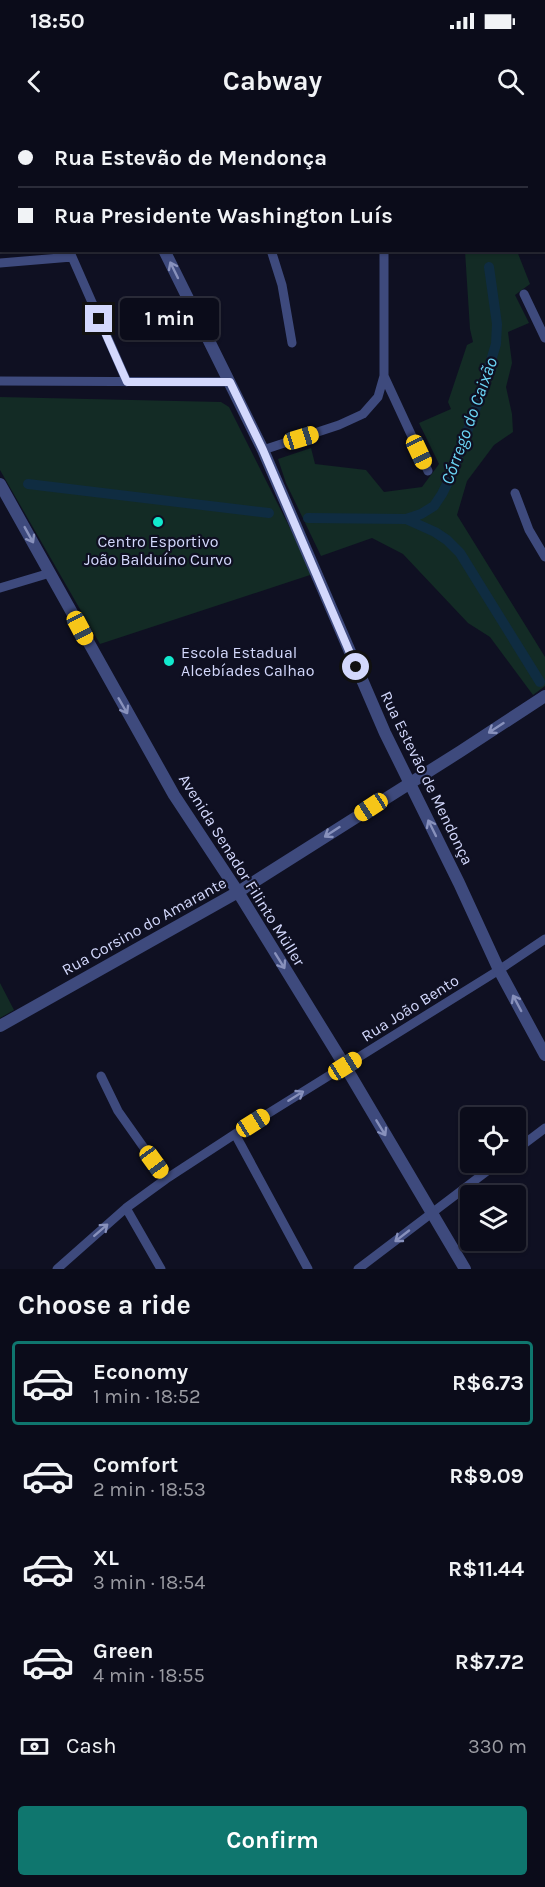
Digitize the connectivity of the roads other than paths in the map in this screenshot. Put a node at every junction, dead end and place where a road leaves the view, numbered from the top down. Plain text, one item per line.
1 (165, 252) edge
2 (272, 252) edge
3 (384, 252) edge
4 (70, 254) edge
5 (0, 263) edge
6 (524, 294) dead end
7 (545, 338) edge
8 (292, 343) dead end
9 (384, 376) junction
10 (0, 381) edge
11 (127, 382) junction
12 (230, 382) junction
13 (263, 450) junction
14 (428, 471) dead end
15 (0, 484) edge
16 (515, 493) dead end
17 (545, 557) edge
18 (50, 573) junction
19 (0, 588) edge
20 (545, 696) edge
21 (409, 782) junction
22 (238, 892) junction
23 (545, 939) edge
24 (499, 969) junction
25 (0, 1026) edge
26 (545, 1055) edge
27 (345, 1066) junction
28 (101, 1076) dead end
29 (545, 1128) edge
30 (235, 1134) junction
31 (526, 1142) edge
32 (485, 1173) edge
33 (166, 1179) junction
34 (126, 1208) junction
35 (432, 1213) junction
36 (57, 1269) edge
37 (161, 1269) edge
38 (308, 1269) edge
39 (358, 1269) edge
40 (465, 1269) edge

12 -> 1 street, Rua Estevão de Mendonça
2 - 8 street
3 - 9 street
4 - 5 street
4 - 11 street
6 - 7 street
9 - 13 street
9 - 14 street
10 - 11 street
11 - 12 street
12 - 13 street, Rua Estevão de Mendonça
13 - 21 street, Rua Estevão de Mendonça
15 -> 18 street, Avenida Senador Filinto Müller
16 - 17 street
18 - 19 street
18 -> 22 street, Avenida Senador Filinto Müller
20 -> 21 street, Rua Corsino do Amarante
21 -> 22 street, Rua Corsino do Amarante
24 -> 21 street, Rua Estevão de Mendonça
22 - 25 street, Rua Corsino do Amarante
22 -> 27 street, Avenida Senador Filinto Müller
23 - 24 street, Rua João Bento
26 -> 24 street, Rua Estevão de Mendonça
24 - 27 street, Rua João Bento
30 -> 27 street, Rua João Bento
27 -> 35 street, Avenida Senador Filinto Müller
28 - 33 street
29 - 31 street
30 - 33 street, Rua João Bento
30 - 38 street
32 - 35 street
33 - 34 street, Rua João Bento
36 -> 34 street, Rua João Bento
34 - 37 street
35 -> 39 street
35 - 40 street, Avenida Senador Filinto Müller

